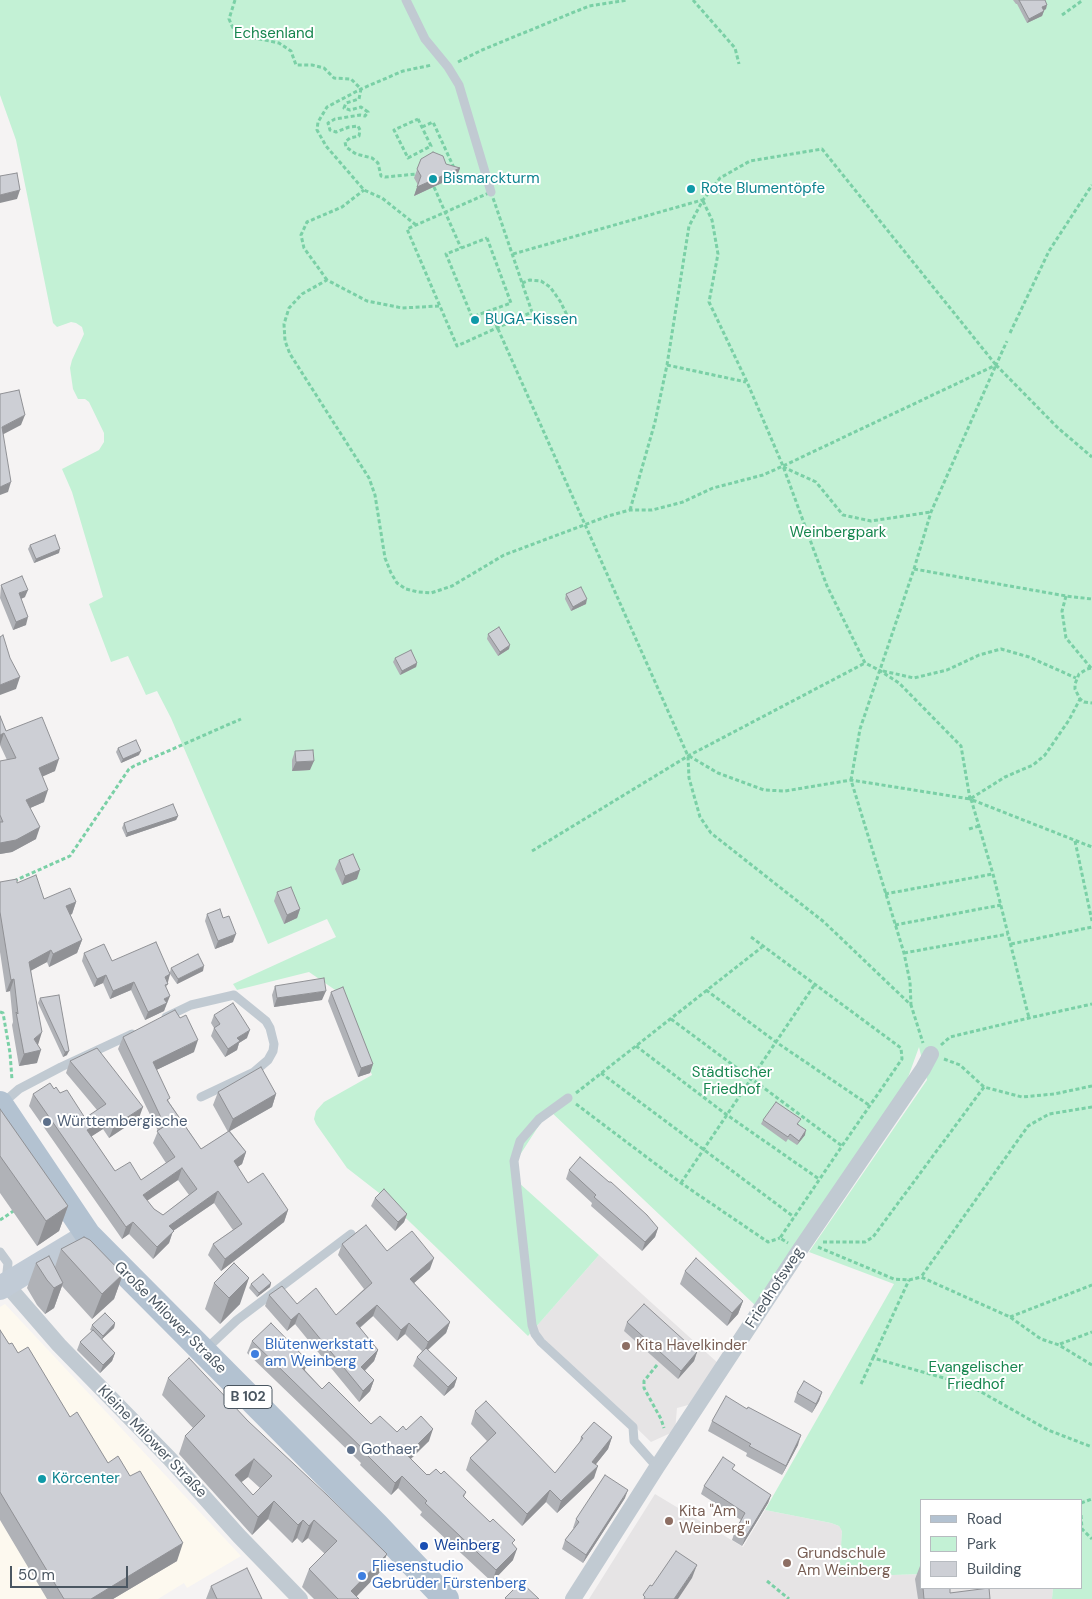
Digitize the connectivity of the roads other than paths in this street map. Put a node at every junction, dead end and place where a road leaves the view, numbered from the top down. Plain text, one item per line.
1 (406, 0) edge
2 (492, 192) road end
3 (156, 1022) edge
4 (138, 1031) edge
5 (931, 1054) road end
6 (201, 1097) dead end
7 (568, 1098) road end
8 (0, 1104) edge
9 (351, 1234) edge
10 (88, 1235) junction
11 (0, 1252) edge
12 (3, 1286) edge
13 (203, 1352) junction
14 (657, 1467) junction
15 (300, 1599) edge
16 (446, 1599) edge
17 (572, 1599) edge

1 - 2 lane
3 - 6 lane
4 - 8 lane
5 - 14 street, Friedhofsweg
7 - 14 lane
8 - 10 main road, Große Milower Straße / B 102
9 - 13 lane
10 - 12 street
10 - 13 main road, Große Milower Straße / B 102
11 - 12 lane
12 - 15 street, Kleine Milower Straße
13 - 16 main road, Große Milower Straße / B 102
14 - 17 street, Friedhofsweg

